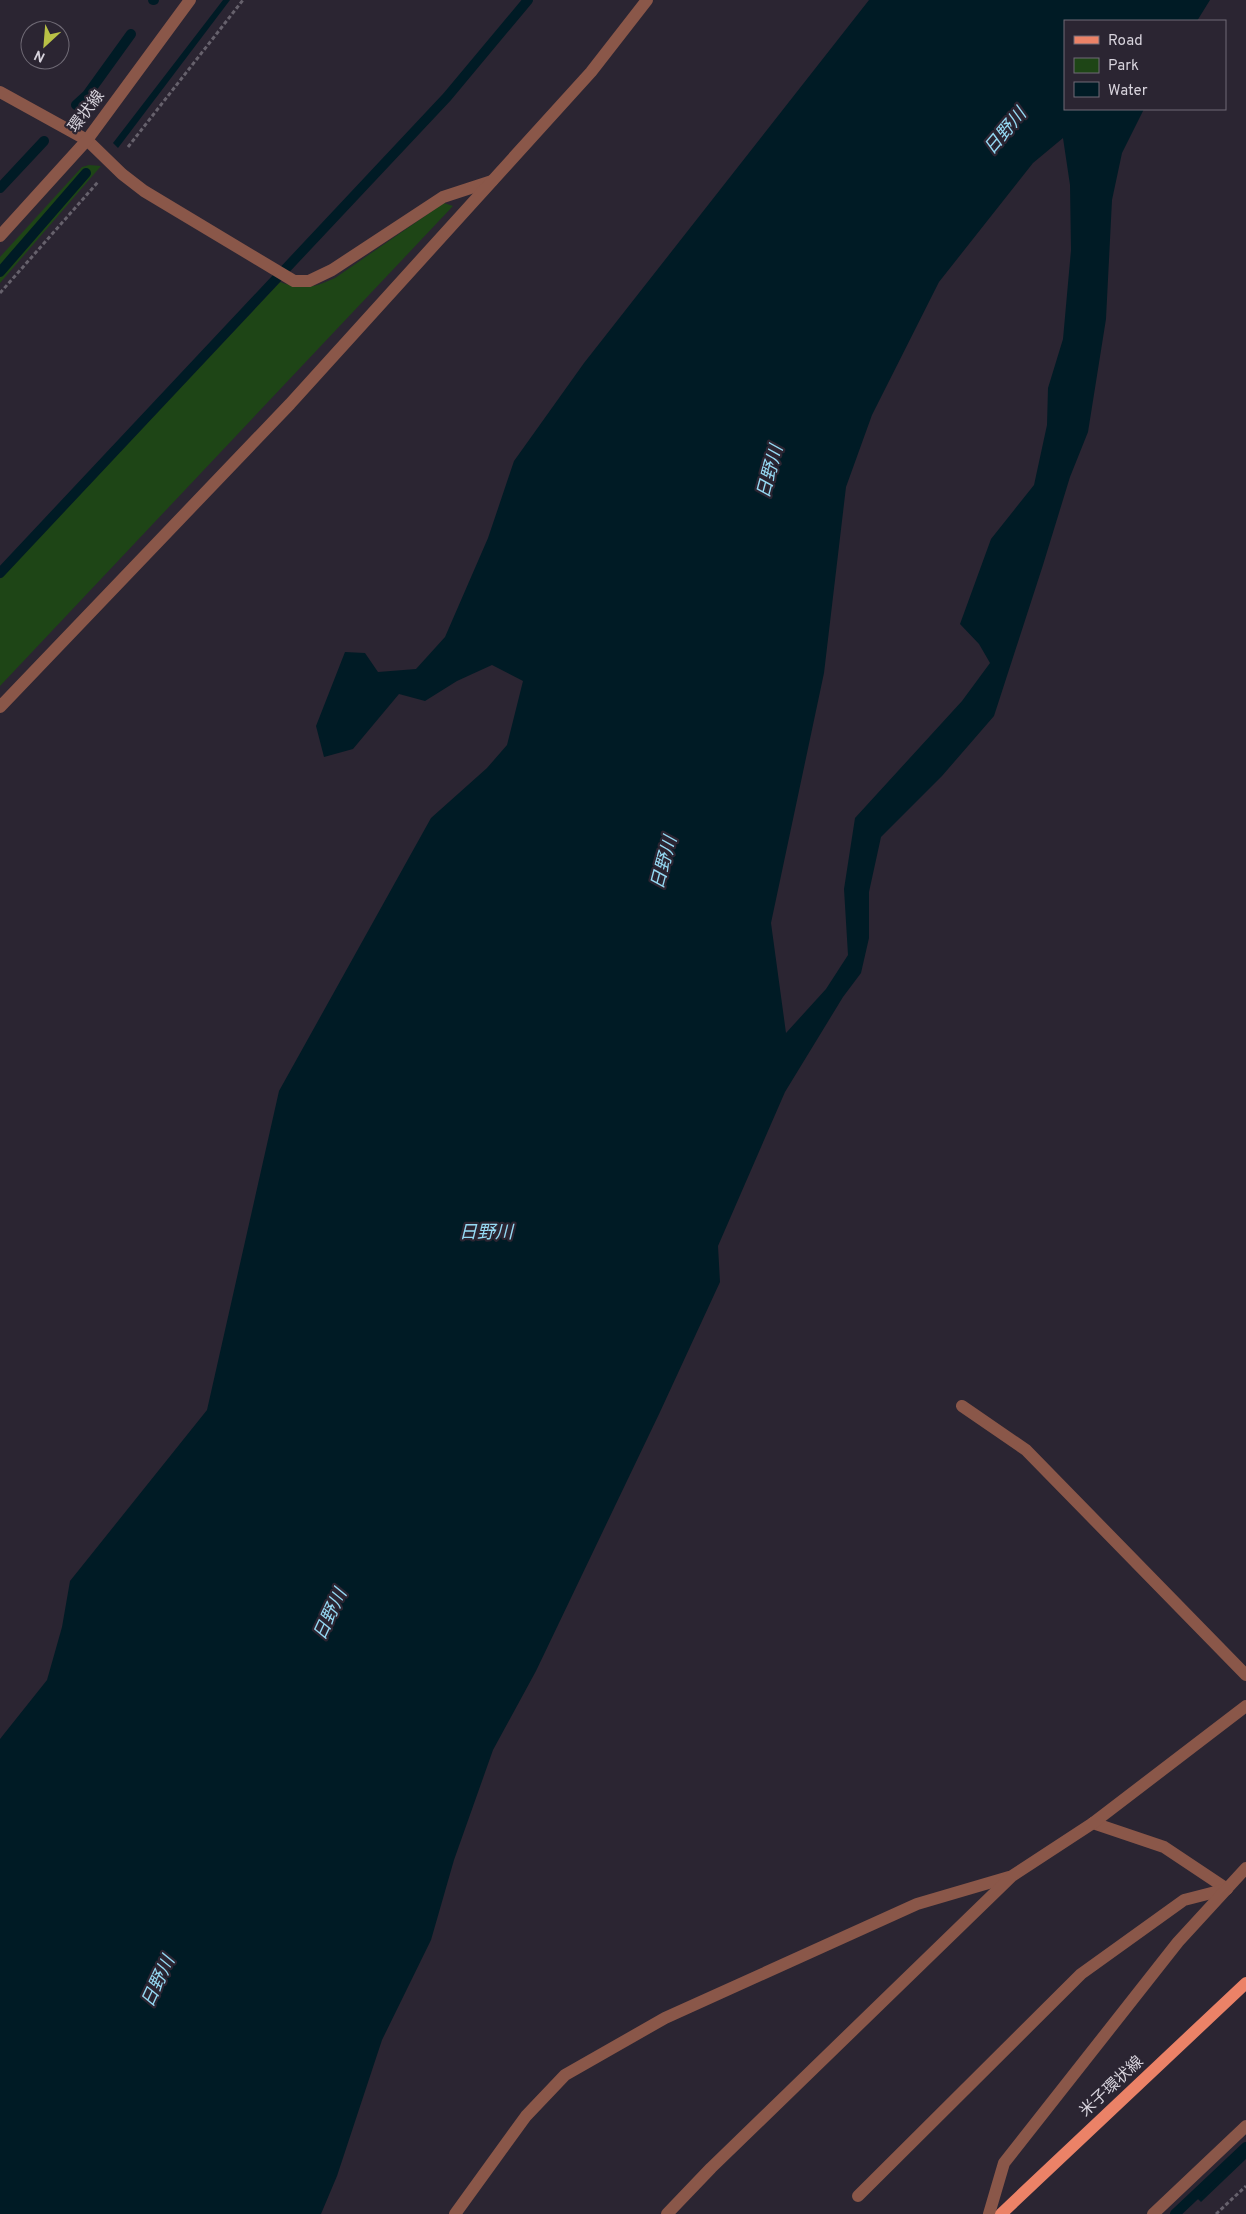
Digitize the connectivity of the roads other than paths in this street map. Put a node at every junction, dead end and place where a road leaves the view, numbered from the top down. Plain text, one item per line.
1 (190, 0) edge
2 (647, 0) edge
3 (0, 92) edge
4 (87, 140) junction
5 (492, 181) junction
6 (0, 236) edge
7 (0, 707) edge
8 (962, 1406) dead end
9 (1246, 1675) edge
10 (1246, 1706) edge
11 (1093, 1823) junction
12 (1246, 1868) edge
13 (1012, 1876) junction
14 (1227, 1889) junction
15 (1246, 1983) edge
16 (1246, 2126) edge
17 (858, 2196) dead end
18 (455, 2214) edge
19 (667, 2214) edge
20 (989, 2214) edge
21 (1001, 2214) edge
22 (1153, 2214) edge

1 - 4 street, 環状線
2 - 5 street
3 - 4 street
4 - 5 street
4 - 6 street, 環状線
5 - 7 street
8 - 9 street
10 - 11 street
11 - 13 street
11 - 14 street
12 - 14 street
13 - 18 street
13 - 19 street
14 - 17 street
14 - 20 street
15 - 21 main road, 米子環状線
16 - 22 street

